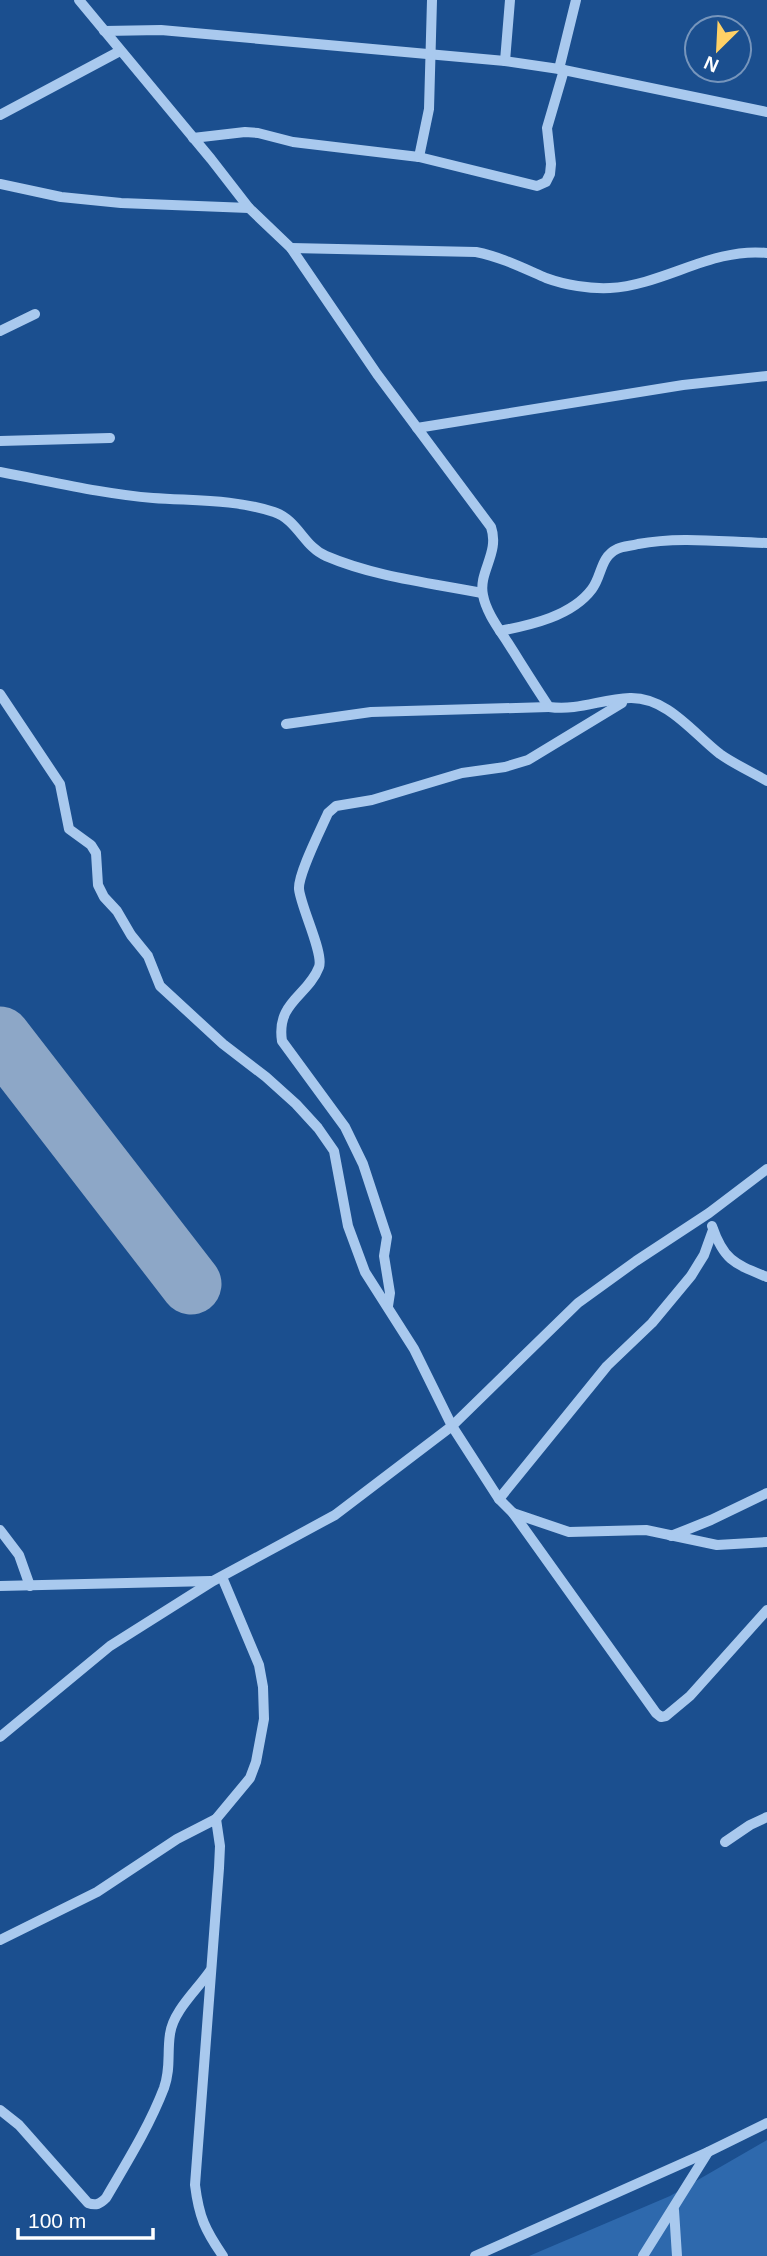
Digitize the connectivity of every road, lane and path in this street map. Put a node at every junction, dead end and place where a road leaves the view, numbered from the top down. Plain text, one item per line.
1 (79, 0) edge
2 (432, 0) edge
3 (510, 0) edge
4 (576, 0) edge
5 (104, 31) junction
6 (120, 51) junction
7 (431, 53) junction
8 (505, 61) junction
9 (561, 70) junction
10 (767, 112) edge
11 (0, 115) edge
12 (193, 138) junction
13 (419, 157) junction
14 (0, 184) edge
15 (249, 208) junction
16 (291, 248) junction
17 (767, 253) edge
18 (35, 314) dead end
19 (0, 331) edge
20 (767, 376) edge
21 (416, 428) junction
22 (110, 438) dead end
23 (0, 441) edge
24 (0, 471) edge
25 (767, 543) edge
26 (482, 593) junction
27 (500, 631) junction
28 (0, 694) edge
29 (630, 698) junction
30 (549, 707) junction
31 (286, 724) dead end
32 (767, 781) edge
33 (767, 1168) edge
34 (709, 1213) junction
35 (713, 1230) junction
36 (767, 1277) edge
37 (388, 1306) junction
38 (452, 1426) junction
39 (767, 1493) edge
40 (499, 1499) junction
41 (513, 1513) junction
42 (0, 1530) edge
43 (670, 1536) junction
44 (767, 1542) edge
45 (218, 1579) junction
46 (0, 1586) edge
47 (30, 1586) junction
48 (767, 1610) edge
49 (0, 1737) edge
50 (767, 1817) edge
51 (216, 1819) junction
52 (725, 1842) dead end
53 (0, 1940) edge
54 (212, 1969) junction
55 (0, 2110) edge
56 (767, 2123) edge
57 (708, 2152) junction
58 (674, 2208) junction
59 (223, 2256) edge
60 (475, 2256) edge
61 (643, 2256) edge
62 (677, 2256) edge

1 - 5 street
2 - 7 street
3 - 8 street
4 - 9 street
5 - 6 street
5 - 7 street
6 - 11 street
6 - 12 street
7 - 8 street
7 - 13 street
8 - 9 street
9 - 10 street
9 - 13 street
12 - 13 street
12 - 15 street
14 - 15 street
15 - 16 street
16 - 17 street
16 - 21 street
18 - 19 street
20 - 21 street
21 - 26 street
22 - 23 street
24 - 26 street
25 - 27 street
26 - 27 street
27 - 30 street
28 - 37 street
29 - 30 street
29 - 32 street
29 - 37 street
30 - 31 street
33 - 34 street
34 - 35 street
34 - 38 street
35 - 36 street
35 - 40 street
37 - 38 street
38 - 40 street
38 - 45 street
39 - 43 street
40 - 41 street
41 - 43 street
41 - 48 street
42 - 47 street
43 - 44 street
45 - 47 street
45 - 49 street
45 - 51 street
46 - 47 street
50 - 52 street
51 - 53 street
51 - 54 street
54 - 55 street
54 - 59 street
56 - 57 street
57 - 58 street
57 - 60 street
58 - 61 street
58 - 62 street

